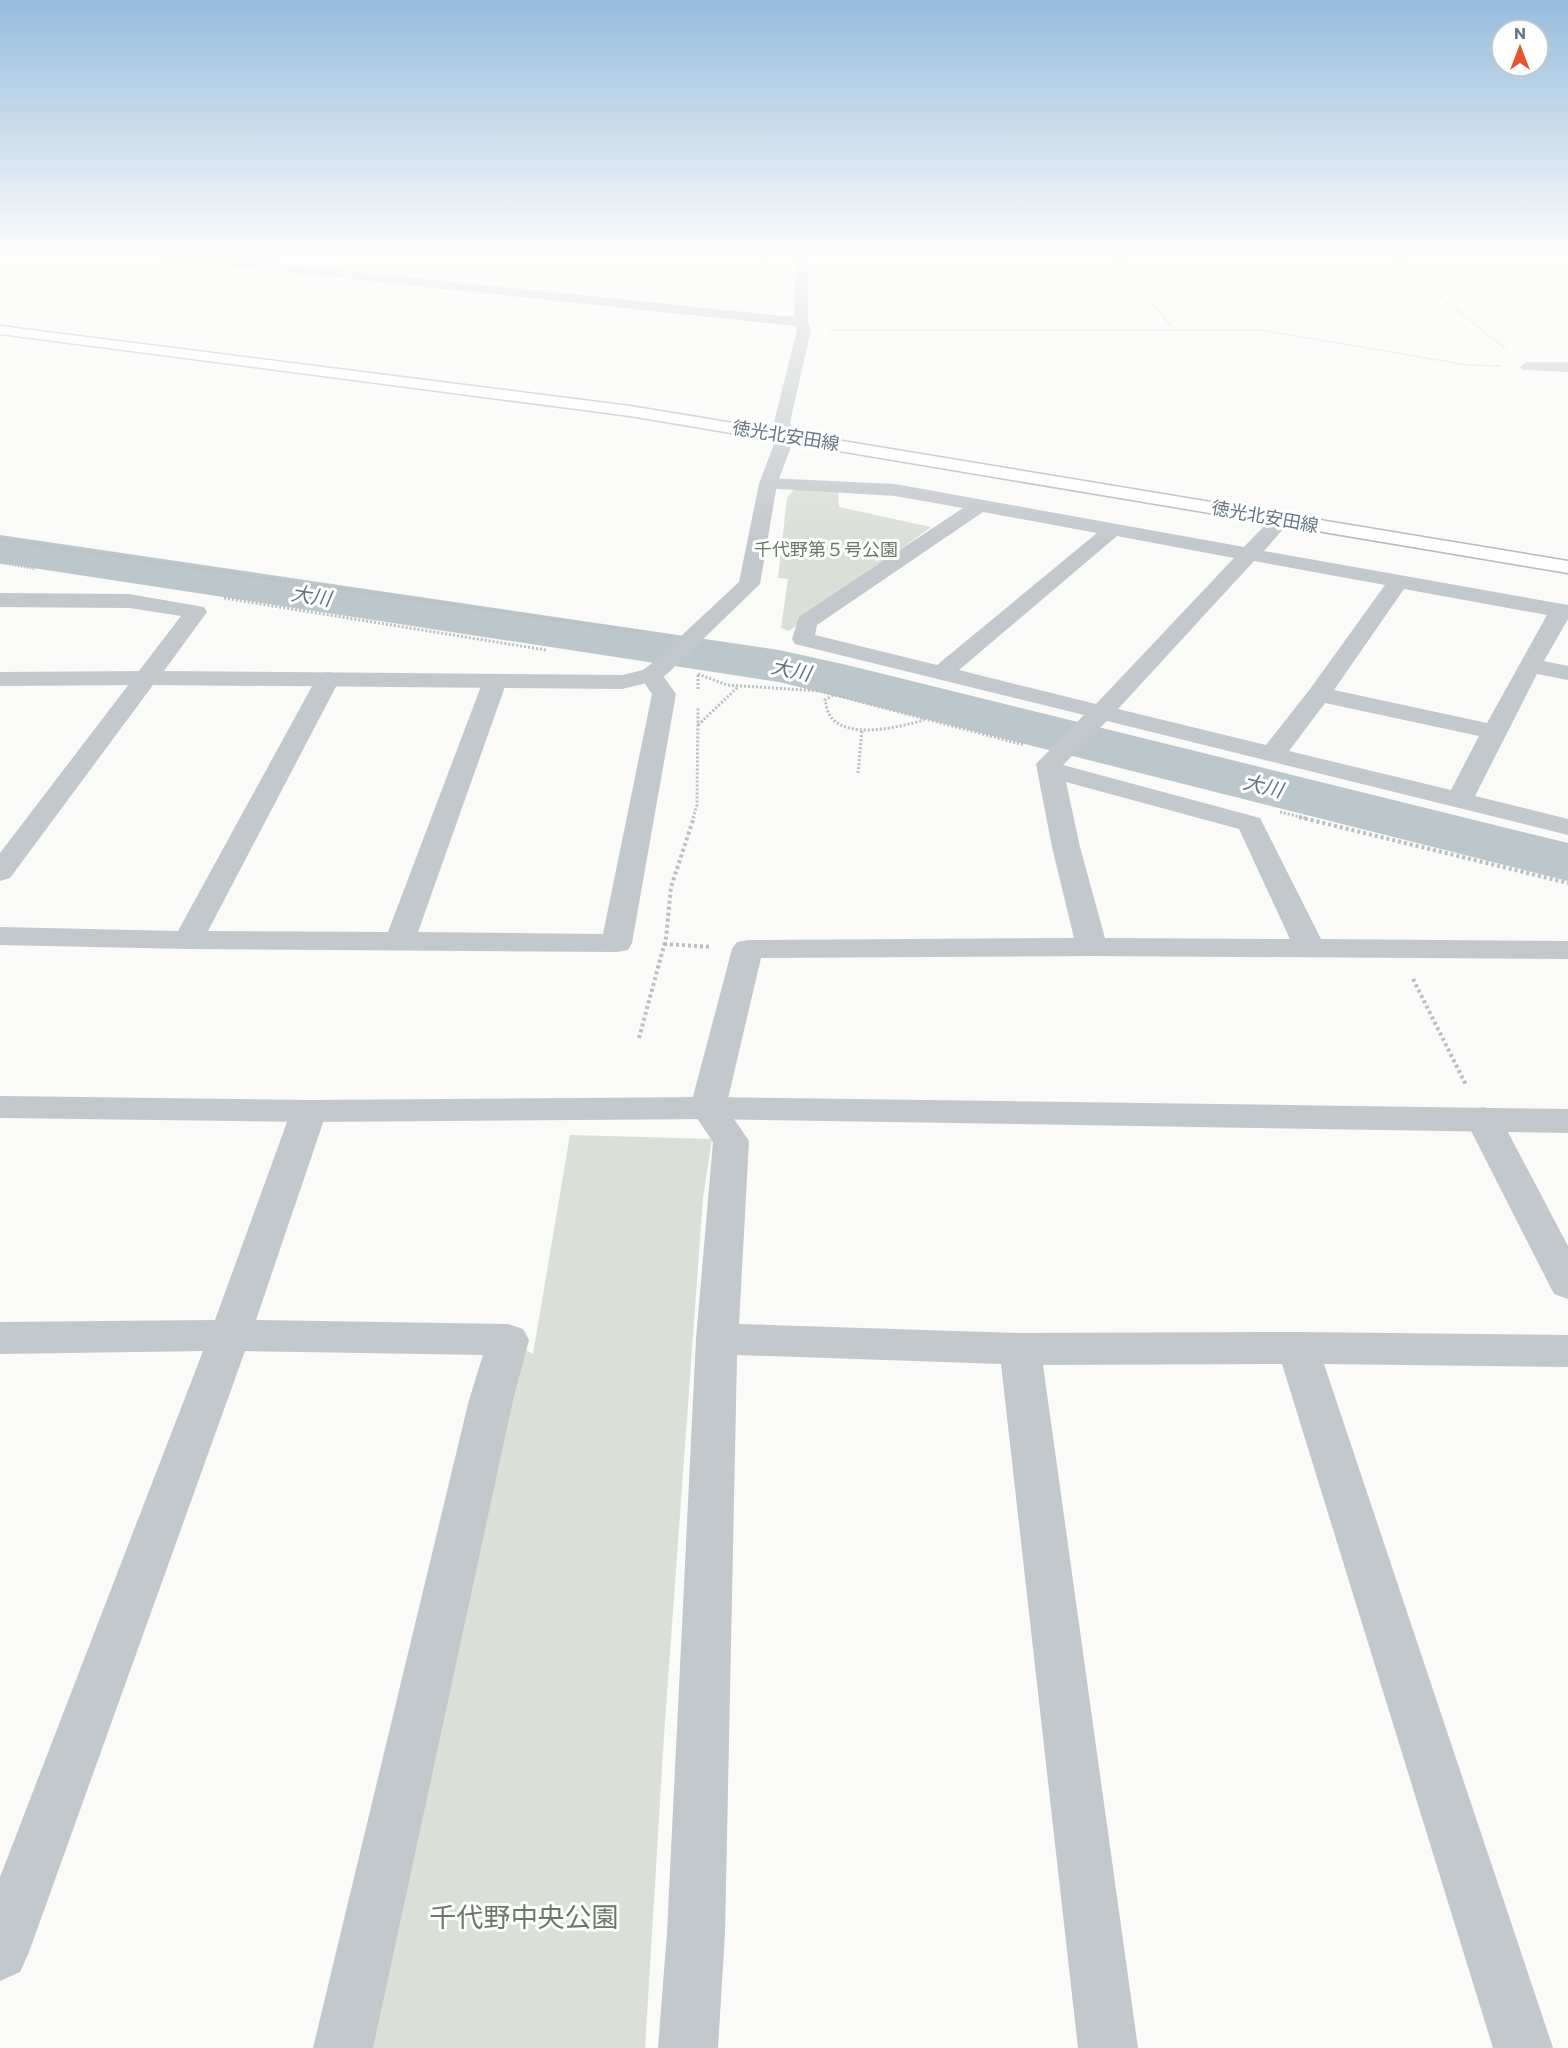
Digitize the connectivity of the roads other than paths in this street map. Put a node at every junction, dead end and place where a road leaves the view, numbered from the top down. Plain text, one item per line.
1 (169, 352) edge
2 (797, 352) edge
3 (1528, 367) road end
4 (1568, 367) edge
5 (786, 436) junction
6 (768, 484) junction
7 (977, 507) junction
8 (1281, 520) junction
9 (1112, 530) junction
10 (1250, 555) junction
11 (1568, 567) edge
12 (1398, 582) junction
13 (0, 600) edge
14 (1564, 612) edge
15 (1532, 666) junction
16 (659, 669) junction
17 (943, 672) junction
18 (1568, 673) edge
19 (146, 678) junction
20 (0, 679) edge
21 (328, 679) junction
22 (495, 681) junction
23 (1319, 694) junction
24 (1098, 715) junction
25 (1494, 732) junction
26 (1273, 753) junction
27 (1058, 760) junction
28 (1460, 800) junction
29 (1568, 827) edge
30 (0, 872) edge
31 (0, 936) edge
32 (188, 940) junction
33 (400, 941) junction
34 (1092, 947) junction
35 (1310, 948) junction
36 (1568, 950) edge
37 (0, 1107) edge
38 (708, 1108) junction
39 (309, 1111) junction
40 (1483, 1119) junction
41 (1568, 1121) edge
42 (1568, 1284) edge
43 (230, 1335) junction
44 (0, 1338) edge
45 (717, 1340) junction
46 (1298, 1348) junction
47 (1020, 1349) junction
48 (1568, 1351) edge
49 (0, 1952) edge
50 (343, 2048) edge
51 (688, 2048) edge
52 (1108, 2048) edge
53 (1523, 2048) edge

1 - 5 main road, 徳光北安田線
2 - 5 street
3 - 4 street
5 - 6 street
5 - 8 main road, 徳光北安田線
6 - 7 street
6 - 16 street
7 - 9 street
7 - 17 street
8 - 10 street
8 - 11 main road, 徳光北安田線
9 - 10 street
9 - 17 street
10 - 12 street
10 - 24 street
12 - 14 street
12 - 23 street
13 - 19 street
14 - 15 street
15 - 18 street
15 - 25 street
16 - 22 street
16 - 33 street
17 - 24 street
19 - 20 street
19 - 21 street
19 - 30 street
21 - 22 street
21 - 32 street
22 - 33 street
23 - 25 street
23 - 26 street
24 - 26 street
24 - 27 street
25 - 28 street
26 - 28 street
27 - 34 street
27 - 35 street
28 - 29 street
31 - 32 street
32 - 33 street
34 - 35 street
34 - 38 street
35 - 36 street
37 - 39 street
38 - 39 street
38 - 40 street
38 - 45 street
39 - 43 street
40 - 41 street
40 - 42 street
43 - 44 street
43 - 49 street
43 - 50 street
45 - 47 street
45 - 51 street
46 - 47 street
46 - 48 street
46 - 53 street
47 - 52 street

